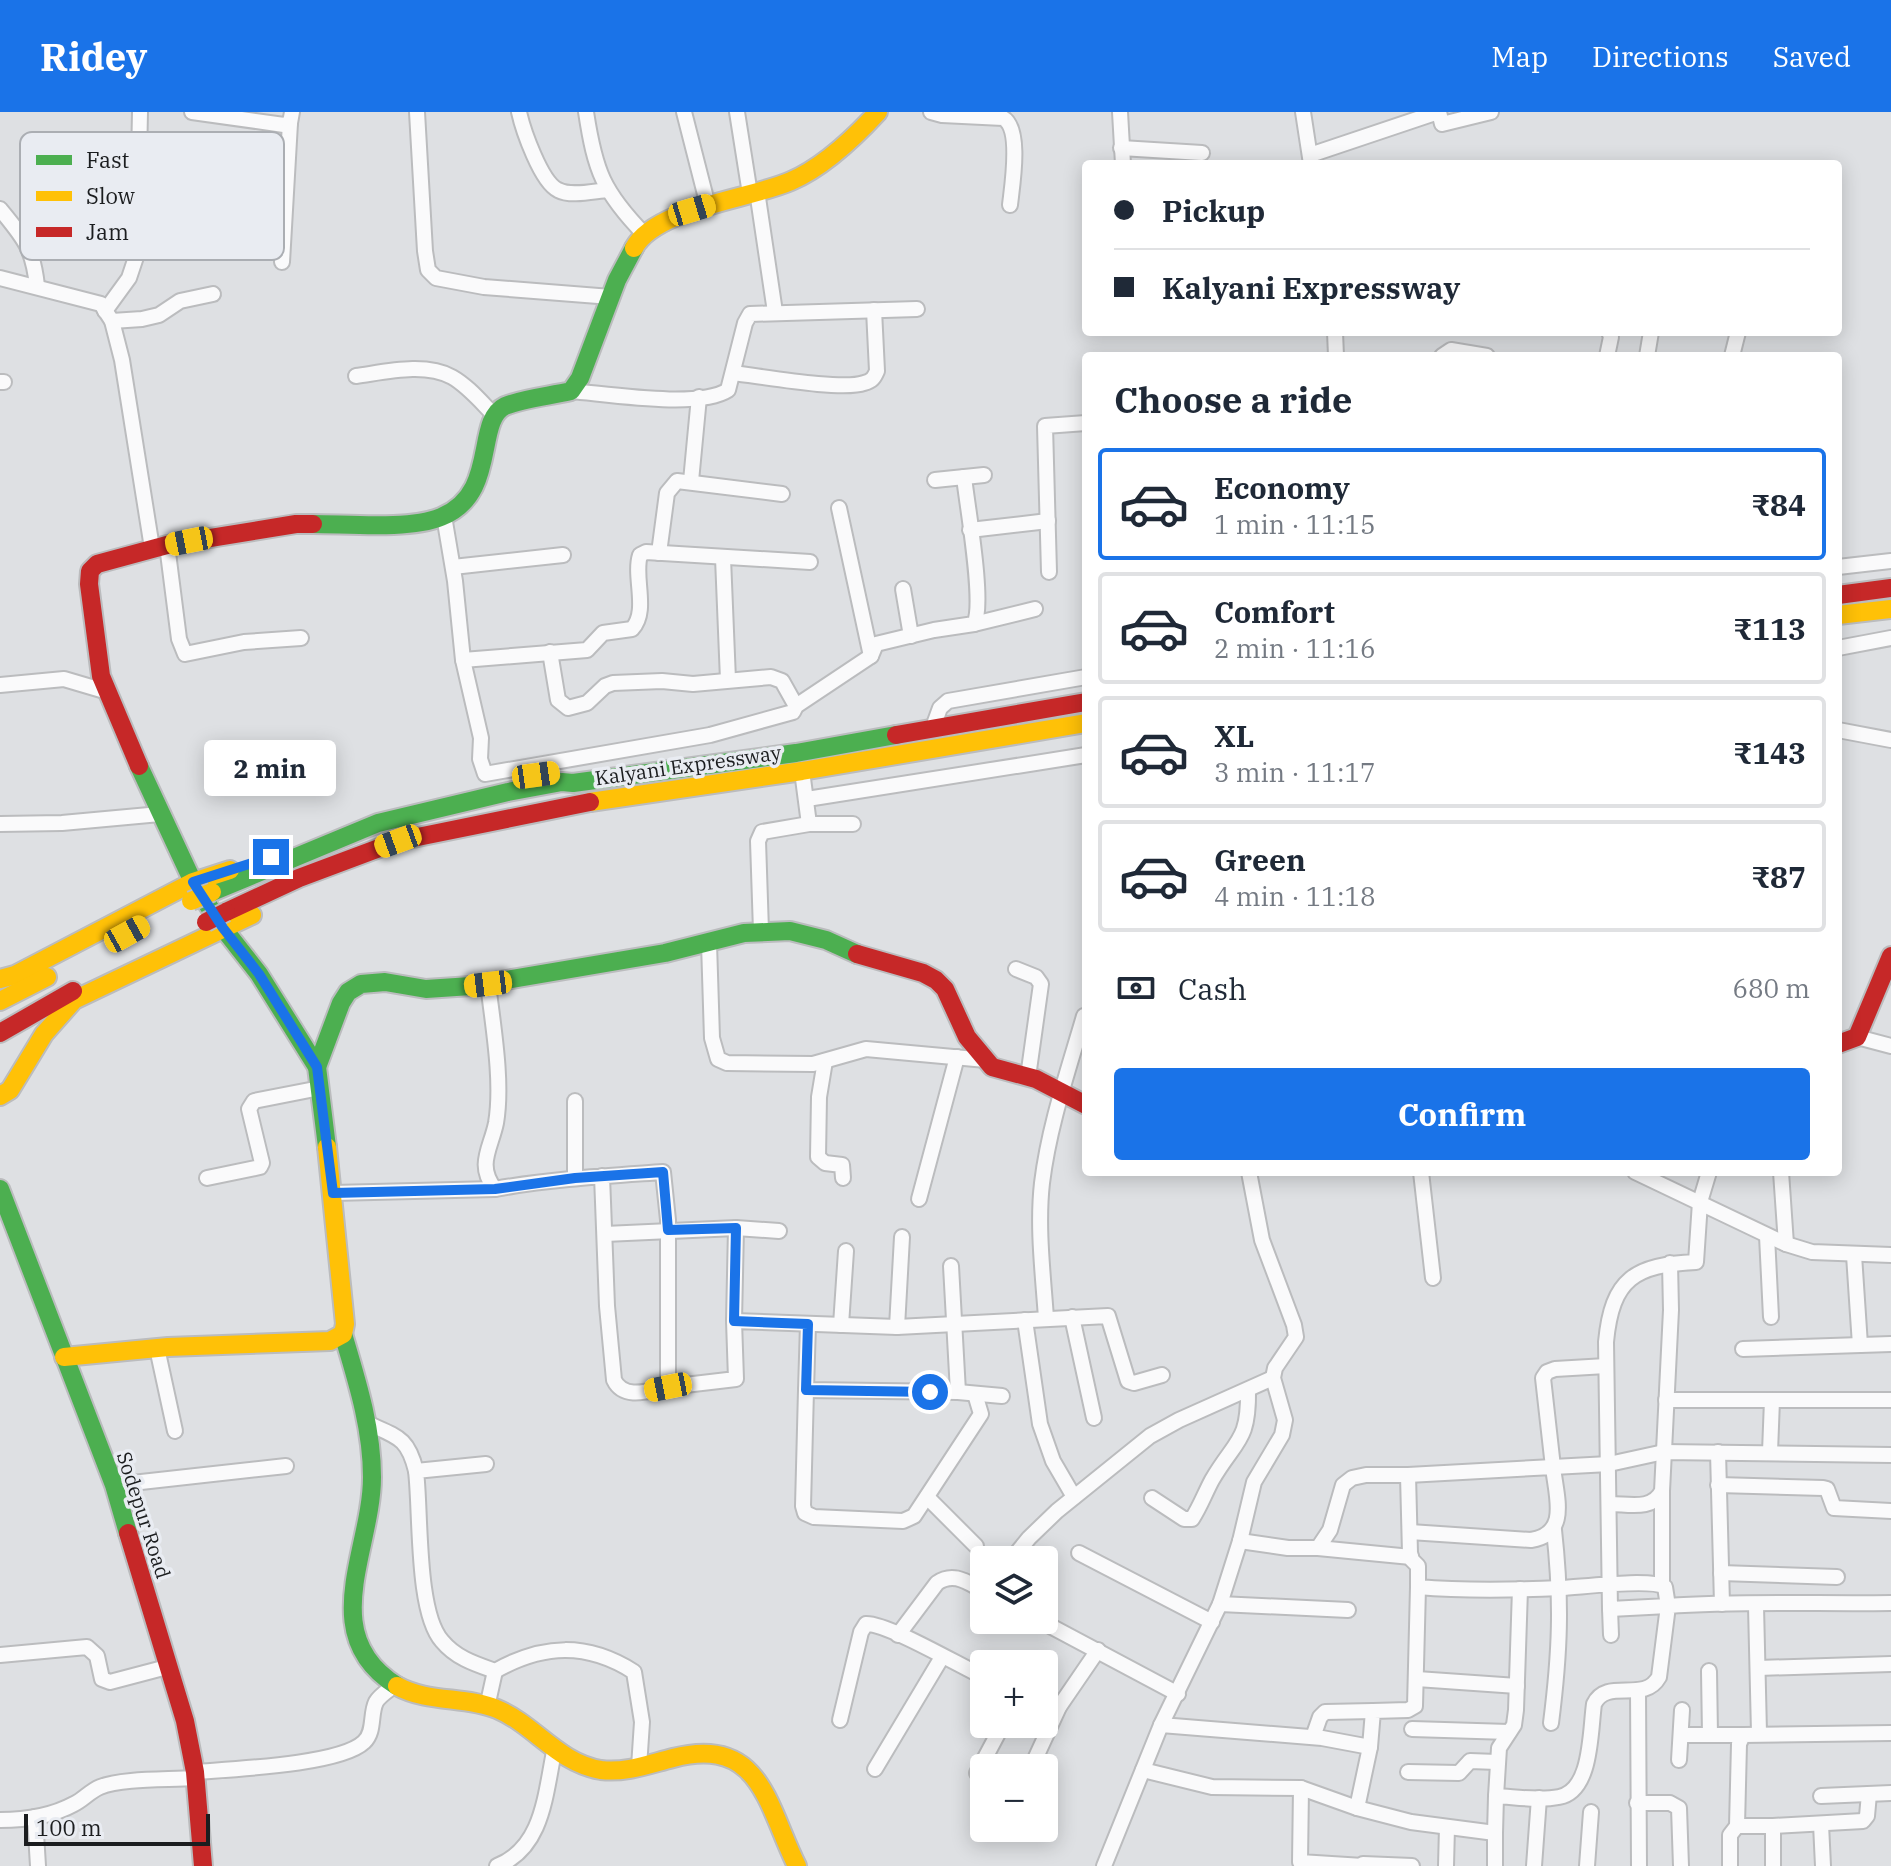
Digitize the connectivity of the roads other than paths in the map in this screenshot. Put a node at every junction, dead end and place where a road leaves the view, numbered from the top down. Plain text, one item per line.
1 (140, 112) edge
2 (192, 112) edge
3 (417, 112) edge
4 (519, 112) edge
5 (586, 112) edge
6 (684, 112) edge
7 (737, 112) edge
8 (878, 112) edge
9 (931, 112) edge
10 (1120, 112) edge
11 (1303, 112) edge
12 (1438, 112) edge
13 (1491, 112) edge
14 (291, 118) edge
15 (140, 132) edge
16 (1121, 148) junction
17 (1202, 153) dead end
18 (1311, 159) edge
19 (1122, 160) edge
20 (608, 190) junction
21 (754, 192) junction
22 (1010, 205) dead end
23 (708, 206) junction
24 (0, 209) edge
25 (284, 230) edge
26 (20, 235) edge
27 (645, 235) junction
28 (34, 260) edge
29 (135, 260) edge
30 (0, 278) edge
31 (37, 286) junction
32 (213, 294) dead end
33 (611, 297) junction
34 (917, 309) dead end
35 (874, 310) junction
36 (775, 312) junction
37 (108, 316) junction
38 (733, 373) junction
39 (356, 376) dead end
40 (571, 391) junction
41 (699, 397) junction
42 (495, 416) junction
43 (1082, 423) edge
44 (984, 475) dead end
45 (964, 477) junction
46 (935, 480) dead end
47 (691, 481) junction
48 (782, 494) dead end
49 (839, 508) dead end
50 (444, 516) junction
51 (1048, 521) junction
52 (970, 530) junction
53 (159, 547) junction
54 (659, 553) junction
55 (563, 555) dead end
56 (723, 558) junction
57 (1891, 561) edge
58 (810, 562) dead end
59 (453, 567) junction
60 (1842, 567) edge
61 (1049, 572) dead end
62 (1891, 588) edge
63 (903, 589) dead end
64 (1842, 594) edge
65 (1035, 609) dead end
66 (1891, 609) edge
67 (1842, 615) edge
68 (974, 624) junction
69 (911, 636) junction
70 (301, 638) dead end
71 (1891, 638) edge
72 (1842, 647) edge
73 (550, 652) junction
74 (871, 656) junction
75 (463, 660) junction
76 (1082, 678) edge
77 (728, 680) junction
78 (0, 685) edge
79 (108, 692) junction
80 (1082, 703) edge
81 (796, 706) junction
82 (1082, 724) edge
83 (932, 730) junction
84 (1842, 731) edge
85 (1891, 740) edge
86 (1082, 756) edge
87 (802, 771) junction
88 (562, 782) junction
89 (807, 799) junction
90 (160, 814) junction
91 (0, 824) edge
92 (809, 824) junction
93 (853, 824) dead end
94 (192, 892) junction
95 (218, 921) junction
96 (761, 931) junction
97 (709, 943) junction
98 (1891, 956) edge
99 (1016, 969) dead end
100 (0, 979) edge
101 (488, 984) junction
102 (0, 1001) edge
103 (1082, 1023) edge
104 (0, 1033) edge
105 (1857, 1037) junction
106 (1842, 1043) edge
107 (1891, 1046) edge
108 (957, 1057) junction
109 (986, 1060) junction
110 (825, 1061) junction
111 (317, 1067) junction
112 (1028, 1077) junction
113 (320, 1088) junction
114 (1062, 1093) junction
115 (0, 1096) edge
116 (575, 1101) dead end
117 (1082, 1103) edge
118 (602, 1176) junction
119 (1250, 1176) edge
120 (1421, 1176) edge
121 (1644, 1176) edge
122 (1708, 1176) edge
123 (1781, 1176) edge
124 (207, 1178) dead end
125 (575, 1178) junction
126 (843, 1178) dead end
127 (0, 1189) edge
128 (495, 1189) junction
129 (333, 1193) junction
130 (919, 1199) dead end
131 (1700, 1202) junction
132 (736, 1228) junction
133 (668, 1230) junction
134 (779, 1231) dead end
135 (605, 1234) junction
136 (1767, 1236) junction
137 (902, 1237) dead end
138 (1786, 1244) junction
139 (846, 1251) dead end
140 (1854, 1255) junction
141 (1891, 1255) edge
142 (1670, 1263) junction
143 (951, 1266) dead end
144 (1433, 1278) dead end
145 (1072, 1317) junction
146 (1771, 1317) dead end
147 (1046, 1318) junction
148 (1025, 1320) junction
149 (734, 1321) junction
150 (808, 1324) junction
151 (841, 1325) junction
152 (954, 1325) junction
153 (897, 1327) junction
154 (343, 1334) junction
155 (1891, 1344) edge
156 (1860, 1345) junction
157 (157, 1348) junction
158 (1743, 1349) dead end
159 (64, 1357) junction
160 (1606, 1366) junction
161 (1162, 1375) dead end
162 (1273, 1378) junction
163 (668, 1387) junction
164 (806, 1390) junction
165 (1248, 1390) junction
166 (958, 1392) junction
167 (975, 1394) junction
168 (1002, 1396) dead end
169 (1666, 1400) junction
170 (1772, 1400) junction
171 (1891, 1400) edge
172 (1094, 1418) dead end
173 (369, 1424) junction
174 (175, 1431) dead end
175 (1664, 1452) junction
176 (1718, 1452) junction
177 (1770, 1452) junction
178 (1891, 1455) edge
179 (486, 1464) dead end
180 (1609, 1464) junction
181 (286, 1466) dead end
182 (1553, 1467) junction
183 (416, 1471) junction
184 (1408, 1475) junction
185 (114, 1485) junction
186 (1718, 1485) junction
187 (1662, 1491) junction
188 (927, 1497) junction
189 (1074, 1497) junction
190 (1152, 1498) dead end
191 (1610, 1504) junction
192 (1891, 1511) edge
193 (1554, 1530) junction
194 (1410, 1532) junction
195 (1240, 1541) junction
196 (976, 1546) dead end
197 (1022, 1546) edge
198 (1318, 1548) junction
199 (1079, 1553) dead end
200 (1411, 1557) junction
201 (1721, 1573) junction
202 (1837, 1577) dead end
203 (970, 1584) edge
204 (1662, 1584) junction
205 (1610, 1585) junction
206 (1418, 1587) junction
207 (1561, 1588) junction
208 (1520, 1589) junction
209 (1891, 1603) edge
210 (1220, 1604) junction
211 (1722, 1604) junction
212 (1668, 1606) junction
213 (1756, 1606) junction
214 (1610, 1609) junction
215 (1348, 1610) dead end
216 (1212, 1622) junction
217 (1058, 1630) edge
218 (898, 1635) junction
219 (1611, 1635) dead end
220 (1098, 1650) junction
221 (0, 1655) edge
222 (942, 1657) junction
223 (1891, 1664) edge
224 (167, 1667) junction
225 (1758, 1668) junction
226 (970, 1670) edge
227 (495, 1671) junction
228 (1709, 1671) dead end
229 (1417, 1679) junction
230 (395, 1685) junction
231 (1517, 1686) junction
232 (1638, 1690) junction
233 (1178, 1694) junction
234 (487, 1707) junction
235 (1059, 1707) joint
236 (1682, 1710) dead end
237 (1373, 1711) junction
238 (840, 1720) dead end
239 (1551, 1723) dead end
240 (1161, 1725) junction
241 (1412, 1729) dead end
242 (1509, 1732) junction
243 (1891, 1733) edge
244 (1751, 1734) junction
245 (1681, 1735) junction
246 (1710, 1735) junction
247 (1313, 1737) junction
248 (1370, 1747) junction
249 (554, 1752) junction
250 (1037, 1754) edge
251 (1679, 1760) dead end
252 (1497, 1762) junction
253 (639, 1767) junction
254 (875, 1769) dead end
255 (1143, 1770) junction
256 (1408, 1772) dead end
257 (194, 1775) junction
258 (1301, 1788) junction
259 (1891, 1793) edge
260 (1869, 1794) junction
261 (1496, 1796) junction
262 (1821, 1796) dead end
263 (1539, 1798) junction
264 (1637, 1803) junction
265 (1357, 1808) junction
266 (1591, 1812) dead end
267 (35, 1817) junction
268 (0, 1820) edge
269 (1821, 1824) junction
270 (1737, 1826) junction
271 (1773, 1826) junction
272 (1447, 1827) junction
273 (1495, 1833) junction
274 (1363, 1865) edge
275 (38, 1866) edge
276 (203, 1866) edge
277 (497, 1866) edge
278 (797, 1866) edge
279 (1104, 1866) edge
280 (1412, 1866) edge
281 (1446, 1866) edge
282 (1495, 1866) edge
283 (1534, 1866) edge
284 (1587, 1866) edge
285 (1639, 1866) edge
286 (1681, 1866) edge
287 (1730, 1866) edge
288 (1773, 1866) edge
289 (1823, 1866) edge

1 - 15 street
2 - 14 street
3 - 33 street
4 - 20 street
5 - 20 street
6 - 23 street
7 - 21 street
8 - 21 main road
9 - 22 street
10 - 16 street
11 - 18 street
12 - 13 street
12 - 18 street
14 - 25 street
16 - 17 street
16 - 19 street
20 - 27 street
21 - 23 main road
21 - 36 street
23 - 27 main road
24 - 26 street
27 - 33 main road
28 - 31 street
29 - 37 street
30 - 31 street
31 - 37 street
32 - 37 street
33 - 40 main road
34 - 35 street
35 - 36 street
35 - 38 street
36 - 38 street
37 - 53 street
38 - 41 street
39 - 42 street
40 - 41 street
40 - 42 main road
41 - 47 street
42 - 50 main road
43 - 51 street
44 - 45 street
45 - 46 street
45 - 52 street
47 - 48 street
47 - 54 street
49 - 74 street
50 - 53 main road
50 - 59 street
51 - 52 street
51 - 61 street
52 - 68 street
53 - 70 street
53 - 79 main road
54 - 56 street
54 - 73 street
55 - 59 street
56 - 58 street
56 - 77 street
57 - 60 street
59 - 75 street
62 - 64 main road
63 - 69 street
65 - 68 street
66 - 67 main road
68 - 69 street
69 - 74 street
71 - 72 street
73 - 75 street
73 - 77 street
74 - 81 street
75 - 81 street
76 - 83 street
77 - 81 street
78 - 79 street
79 - 90 main road
80 - 83 main road, Kalyani Expressway
82 - 87 main road, Kalyani Expressway
83 - 88 main road, Kalyani Expressway
84 - 85 street
86 - 89 street
87 - 89 street
87 - 95 main road, Kalyani Expressway
88 - 94 main road, bridge
88 - 94 main road, Kalyani Expressway
89 - 92 street
90 - 91 street
90 - 94 main road
92 - 93 street
92 - 96 street
94 - 95 main road
94 - 100 main road, Kalyani Expressway
94 - 102 main road
95 - 104 main road
95 - 111 main road
95 - 115 main road
96 - 97 main road
96 - 109 main road
97 - 101 main road
97 - 110 street
98 - 105 main road
99 - 112 street
101 - 111 main road
101 - 128 street
103 - 114 street
105 - 106 main road
105 - 107 street
108 - 109 street
108 - 110 street
108 - 130 street
109 - 112 main road
110 - 126 street
111 - 113 main road
112 - 114 main road
113 - 124 street
113 - 129 main road
114 - 117 main road
114 - 147 street
116 - 125 street
118 - 125 street
118 - 133 street
118 - 135 street
119 - 162 street
120 - 144 street
121 - 131 street
122 - 131 street
123 - 138 street
125 - 128 street
127 - 159 main road, Sodepur Road
128 - 129 street
129 - 154 main road
131 - 136 street
131 - 142 street
132 - 133 street
132 - 134 street
132 - 149 street
133 - 135 street
133 - 163 street
135 - 163 street
136 - 138 street
136 - 146 street
137 - 153 street
138 - 140 street
139 - 151 street
140 - 141 street
140 - 156 street
142 - 160 street
142 - 169 street
143 - 152 street
145 - 147 street
145 - 161 street
145 - 172 street
147 - 148 street
148 - 152 street
148 - 189 street
149 - 150 street
149 - 163 street
150 - 151 street
150 - 164 street
151 - 153 street
152 - 153 street
152 - 166 street
154 - 157 main road
154 - 173 main road
155 - 156 street
156 - 158 street
157 - 159 main road
157 - 174 street
159 - 185 main road, Sodepur Road
160 - 180 street
160 - 182 street
162 - 165 street
162 - 195 street
164 - 166 street
164 - 188 street
165 - 189 street
165 - 190 street
166 - 167 street
167 - 168 street
167 - 188 street
169 - 170 street
169 - 175 street
170 - 171 street
170 - 177 street
173 - 183 street
173 - 230 main road
175 - 176 street
175 - 180 street
175 - 187 street
176 - 177 street
176 - 186 street
177 - 178 street
179 - 183 street
180 - 182 street
180 - 191 street
181 - 185 street
182 - 184 street
182 - 193 street
183 - 227 street
184 - 194 street
184 - 198 street
185 - 224 main road, Sodepur Road
186 - 192 street
186 - 201 street
187 - 191 street
187 - 204 street
188 - 196 street
189 - 197 street
191 - 205 street
193 - 194 street
193 - 207 street
194 - 200 street
195 - 198 street
195 - 210 street
198 - 200 street
199 - 216 street
200 - 206 street
201 - 202 street
201 - 211 street
203 - 218 street
204 - 205 street
204 - 212 street
205 - 207 street
205 - 214 street
206 - 208 street
206 - 229 street
207 - 208 street
207 - 239 street
208 - 231 street
209 - 213 street
210 - 215 street
210 - 216 street
211 - 212 street
211 - 213 street
212 - 214 street
212 - 232 street
213 - 225 street
214 - 219 street
216 - 233 street
217 - 220 street
218 - 222 street
218 - 238 street
220 - 233 street
220 - 235 street
221 - 224 street
222 - 226 street
222 - 254 street
223 - 225 street
224 - 257 main road, Sodepur Road
225 - 244 street
227 - 234 street
227 - 253 street
228 - 246 street
229 - 231 street
229 - 237 street
230 - 234 main road
230 - 257 street
231 - 242 street
232 - 263 street
232 - 264 street
233 - 240 street
234 - 249 main road
235 - 250 street
236 - 245 street
237 - 247 street
237 - 248 street
240 - 247 street
240 - 255 street
241 - 242 street
242 - 252 street
243 - 244 street
244 - 246 street
244 - 270 street
245 - 246 street
245 - 251 street
247 - 248 street
248 - 265 street
249 - 253 main road
249 - 277 street
252 - 256 street
252 - 261 street
253 - 278 main road
255 - 258 street
255 - 279 street
257 - 267 street
257 - 276 main road, Sodepur Road
258 - 265 street
258 - 274 street
259 - 260 street
260 - 262 street
260 - 269 street
261 - 263 street
261 - 273 street
263 - 283 street
264 - 285 street
264 - 286 street
265 - 272 street
266 - 284 street
267 - 268 street
267 - 275 street
269 - 271 street
269 - 289 street
270 - 271 street
270 - 287 street
271 - 288 street
272 - 273 street
272 - 281 street
273 - 282 street
274 - 280 street

